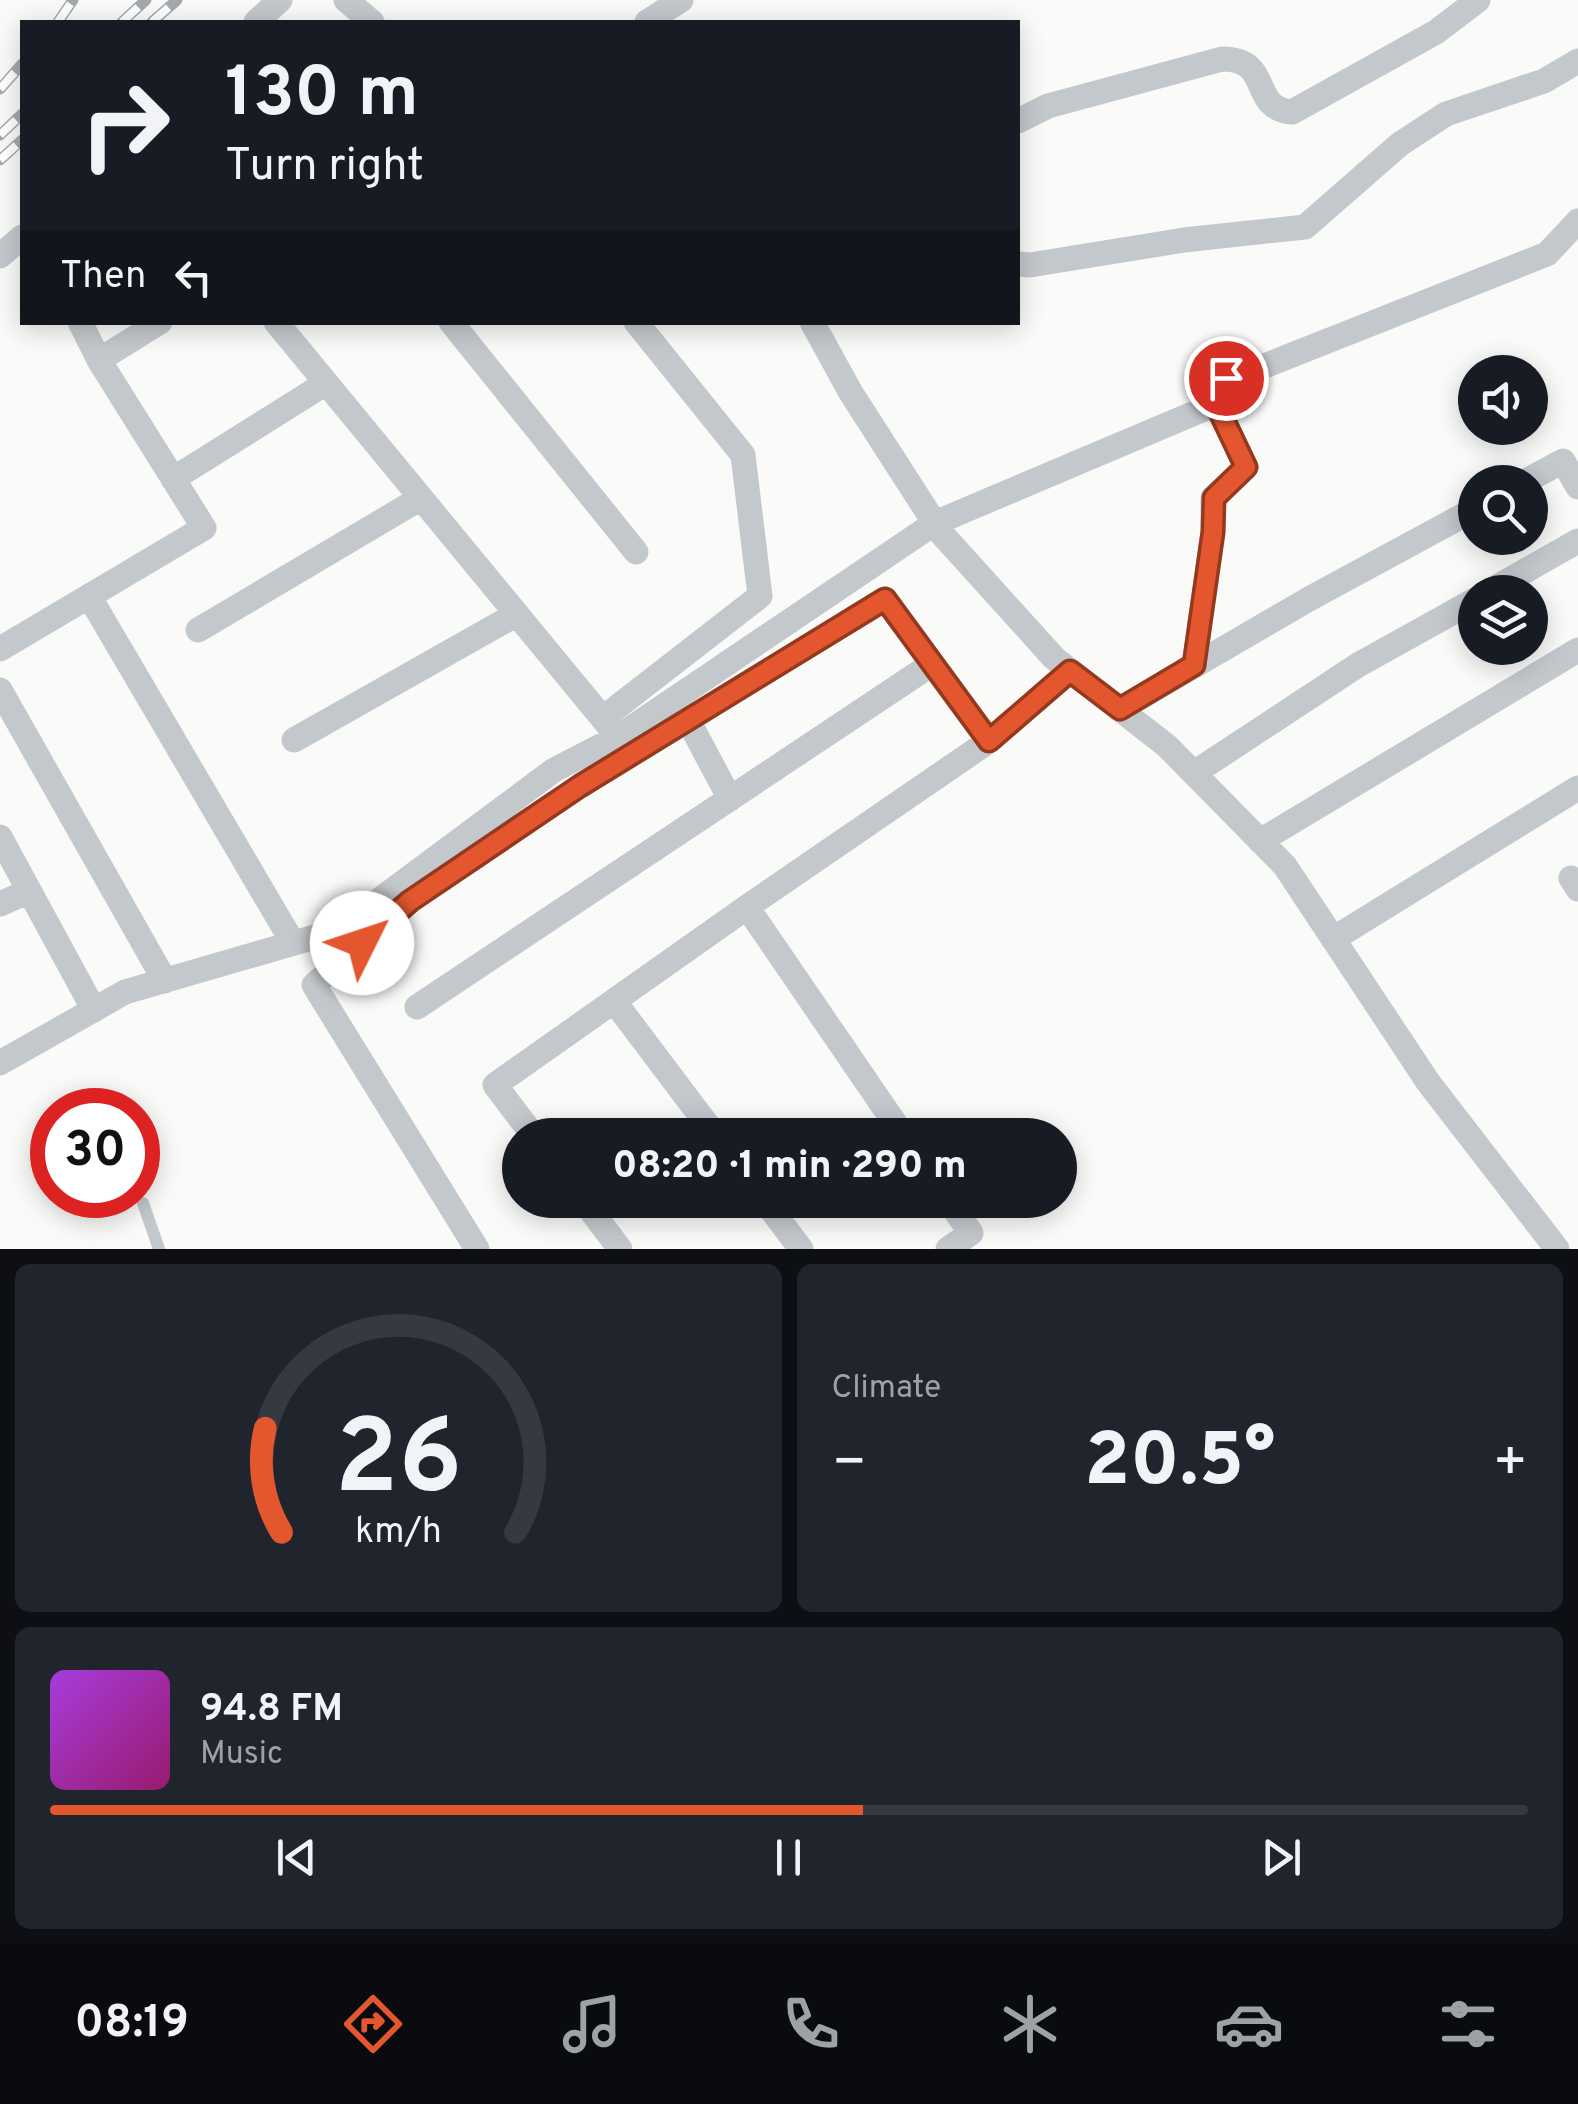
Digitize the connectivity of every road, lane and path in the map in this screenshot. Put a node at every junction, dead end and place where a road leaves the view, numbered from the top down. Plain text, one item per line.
1 (280, 0) edge
2 (346, 0) edge
3 (680, 0) edge
4 (1478, 0) edge
5 (258, 20) edge
6 (370, 20) edge
7 (650, 20) edge
8 (1578, 61) edge
9 (1020, 120) edge
10 (1578, 221) edge
11 (20, 239) edge
12 (0, 256) edge
13 (1020, 264) edge
14 (82, 325) edge
15 (155, 325) edge
16 (278, 325) edge
17 (453, 325) edge
18 (638, 325) edge
19 (814, 325) edge
20 (99, 360) junction
21 (326, 383) junction
22 (1216, 404) junction
23 (1570, 453) edge
24 (1548, 467) edge
25 (174, 479) junction
26 (1578, 487) edge
27 (421, 498) junction
28 (1458, 518) edge
29 (934, 523) junction
30 (1578, 541) edge
31 (636, 552) dead end
32 (1518, 575) edge
33 (90, 596) junction
34 (1458, 609) edge
35 (517, 614) junction
36 (198, 630) dead end
37 (0, 648) edge
38 (1578, 650) edge
39 (932, 664) junction
40 (1194, 665) junction
41 (1070, 671) junction
42 (0, 690) edge
43 (1120, 709) junction
44 (688, 720) junction
45 (610, 727) junction
46 (294, 740) dead end
47 (989, 741) junction
48 (1194, 774) junction
49 (1578, 788) edge
50 (730, 799) junction
51 (0, 837) edge
52 (1260, 840) junction
53 (28, 892) junction
54 (0, 904) edge
55 (747, 907) junction
56 (1333, 939) junction
57 (292, 943) junction
58 (165, 981) junction
59 (614, 1001) junction
60 (417, 1007) dead end
61 (94, 1010) junction
62 (0, 1063) edge
63 (520, 1118) edge
64 (702, 1118) edge
65 (891, 1118) edge
66 (149, 1218) edge
67 (597, 1218) edge
68 (778, 1218) edge
69 (960, 1218) edge
70 (1578, 1236) edge
71 (1554, 1244) edge
72 (159, 1249) edge
73 (476, 1249) edge
74 (620, 1249) edge
75 (801, 1249) edge
76 (948, 1249) edge

1 - 5 street
2 - 6 street
3 - 7 street
4 - 9 street
8 - 13 street
10 - 22 street
11 - 12 street
14 - 20 street
15 - 20 street
16 - 21 street
17 - 31 street
18 - 45 street
19 - 29 street
20 - 25 street
21 - 25 street
21 - 27 street
22 - 29 street
22 - 40 street
23 - 24 street
23 - 26 street
25 - 33 street
27 - 35 street
27 - 36 street
28 - 40 street
29 - 41 street
29 - 45 street
30 - 32 street
33 - 37 street
33 - 57 street
34 - 48 street
35 - 45 street
35 - 46 street
38 - 52 street
39 - 44 street
39 - 47 street
39 - 50 street
40 - 43 street
41 - 43 street
41 - 47 street
42 - 58 street
43 - 48 street
44 - 50 street
44 - 73 street
45 - 57 street
47 - 55 street
48 - 52 street
49 - 56 street
50 - 60 street
51 - 53 street
52 - 56 street
53 - 54 street
53 - 61 street
55 - 59 street
55 - 65 street
56 - 71 street
57 - 58 street
58 - 61 street
59 - 63 street
59 - 64 street
61 - 62 street
66 - 72 lane
67 - 74 street
68 - 75 street
69 - 76 street
70 - 71 street

